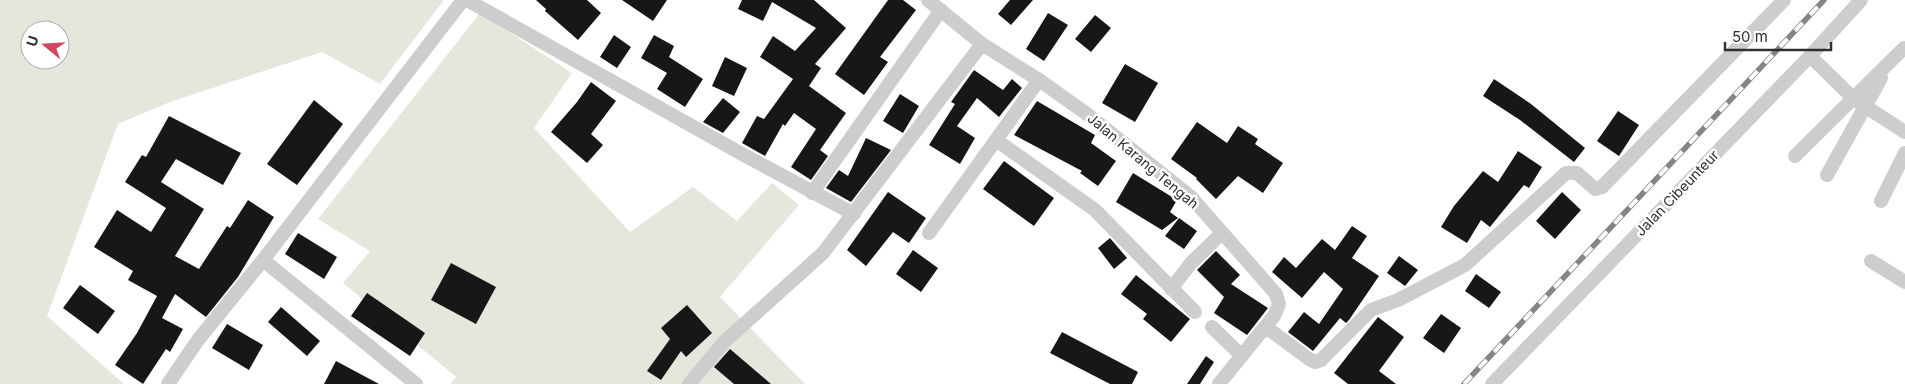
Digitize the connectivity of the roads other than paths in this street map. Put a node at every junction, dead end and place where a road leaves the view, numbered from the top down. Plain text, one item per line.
1 (465, 0) edge
2 (928, 0) edge
3 (1784, 0) edge
4 (1861, 0) edge
5 (940, 10) junction
6 (982, 44) junction
7 (1904, 48) edge
8 (1810, 56) junction
9 (1039, 80) junction
10 (1860, 103) junction
11 (1905, 132) edge
12 (996, 140) junction
13 (1905, 153) edge
14 (1795, 156) dead end
15 (1827, 175) dead end
16 (812, 193) junction
17 (1881, 201) dead end
18 (854, 214) junction
19 (1222, 233) junction
20 (929, 234) dead end
21 (263, 260) junction
22 (1871, 261) dead end
23 (1905, 282) edge
24 (1171, 290) junction
25 (1196, 312) dead end
26 (1212, 327) dead end
27 (1266, 327) junction
28 (1242, 356) junction
29 (168, 384) edge
30 (416, 384) edge
31 (689, 384) edge
32 (1219, 384) edge
33 (1492, 384) edge

1 - 16 street
1 - 21 street
2 - 5 street, Jalan Karang Tengah
3 - 27 street
4 - 8 street, Jalan Cibeunteur
5 - 6 street, Jalan Karang Tengah
5 - 16 street
6 - 9 street, Jalan Karang Tengah
6 - 18 street
7 - 10 street
8 - 10 street
8 - 33 street, Jalan Cibeunteur
9 - 12 street
9 - 19 street, Jalan Karang Tengah
10 - 11 street
10 - 14 street
10 - 15 street
12 - 20 street
12 - 24 street
13 - 17 street
16 - 18 street
18 - 31 street
19 - 24 street
19 - 27 street, Jalan Karang Tengah
21 - 29 street
21 - 30 street
22 - 23 street
24 - 25 street
26 - 28 street
27 - 28 street, Jalan Karang Tengah
28 - 32 street, Jalan Karang Tengah

